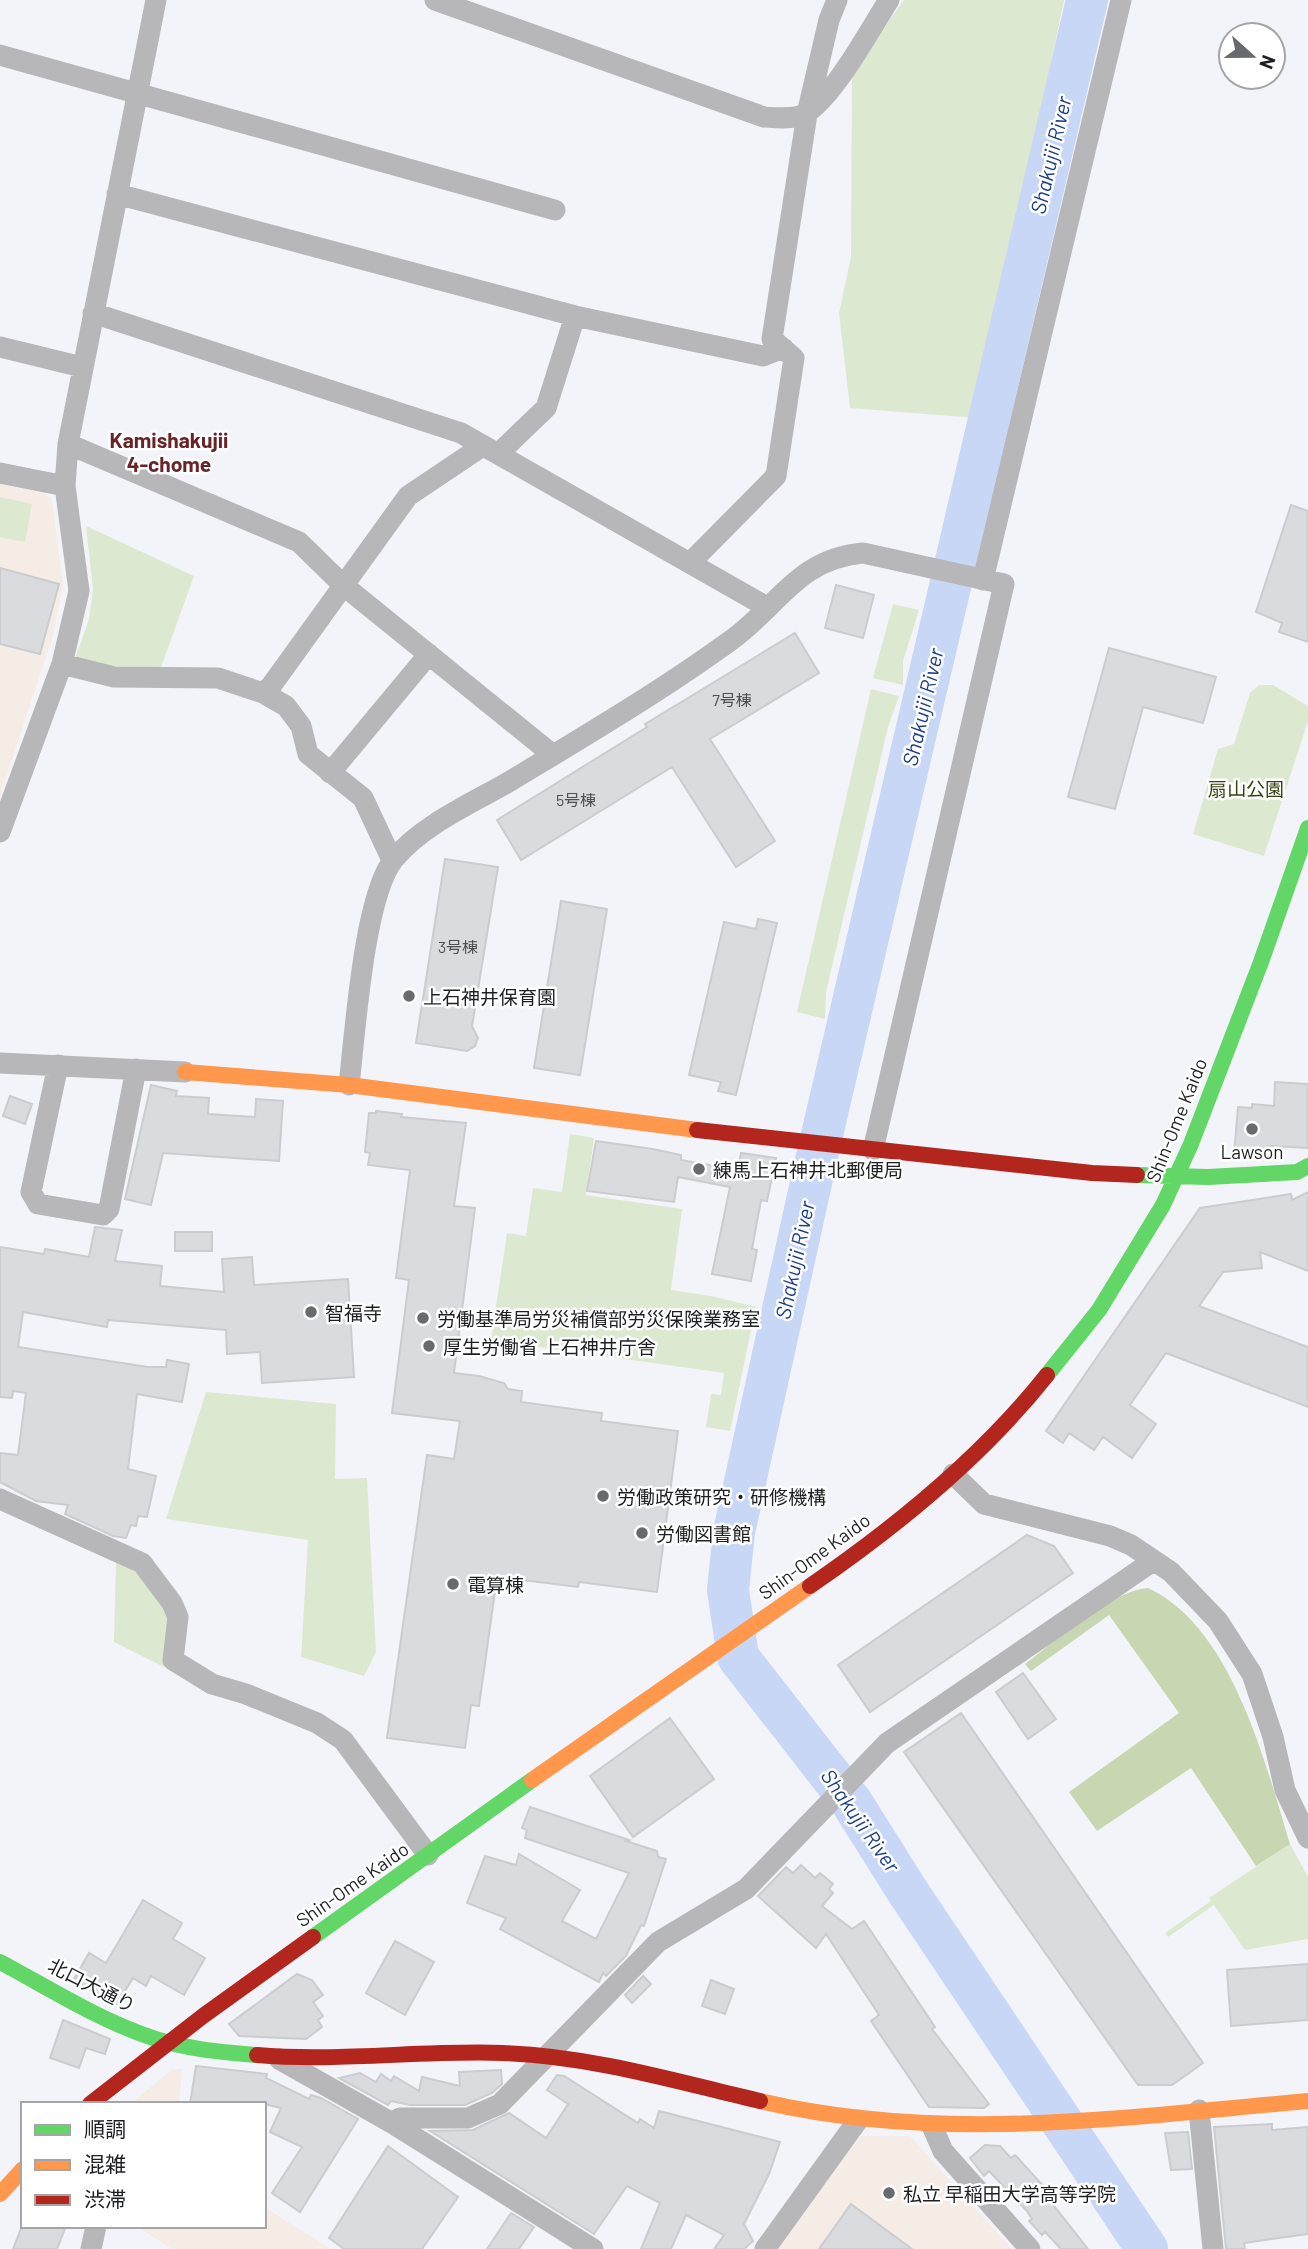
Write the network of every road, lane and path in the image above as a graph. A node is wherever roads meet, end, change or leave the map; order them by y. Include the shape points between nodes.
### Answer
1 (156, 0) edge
2 (435, 0) edge
3 (837, 0) edge
4 (889, 0) edge
5 (1121, 0) edge
6 (0, 55) edge
7 (139, 94) junction
8 (807, 114) junction
9 (117, 194) junction
10 (555, 210) dead end
11 (93, 313) junction
12 (575, 316) junction
13 (0, 347) edge
14 (783, 348) junction
15 (82, 367) junction
16 (68, 444) junction
17 (490, 451) junction
18 (0, 473) edge
19 (65, 486) junction
20 (690, 563) junction
21 (978, 579) junction
22 (343, 585) junction
23 (767, 607) junction
24 (429, 654) junction
25 (62, 664) junction
26 (263, 693) junction
27 (554, 755) junction
28 (330, 773) junction
29 (1308, 828) edge
30 (0, 832) edge
31 (392, 860) junction
32 (0, 1063) edge
33 (58, 1065) junction
34 (136, 1069) junction
35 (185, 1072) joint
36 (349, 1085) junction
37 (873, 1150) junction
38 (1308, 1166) edge
39 (1178, 1177) junction
40 (953, 1474) junction
41 (0, 1499) edge
42 (1153, 1561) junction
43 (1308, 1838) edge
44 (428, 1855) junction
45 (0, 1962) edge
46 (166, 2042) junction
47 (550, 2056) junction
48 (279, 2059) junction
49 (111, 2095) edge
50 (1308, 2101) edge
51 (95, 2102) edge
52 (1199, 2110) junction
53 (858, 2120) junction
54 (392, 2123) junction
55 (932, 2126) junction
56 (21, 2171) edge
57 (0, 2194) edge
58 (96, 2228) edge
59 (91, 2249) edge
60 (593, 2249) edge
61 (765, 2249) edge
62 (1030, 2249) edge
63 (1213, 2249) edge

1 - 7 street
2 - 8 street via 764,117
3 - 8 street
4 - 8 street
5 - 21 street
6 - 7 street
7 - 9 street
7 - 10 street
8 - 14 street via 772,339
9 - 11 street
9 - 12 street
11 - 15 street
11 - 17 street via 461,433
12 - 14 street via 763,356
12 - 17 street via 546,408
13 - 15 street
14 - 20 street via 794,358 776,476
15 - 16 street
16 - 19 street
16 - 22 street via 299,542
17 - 20 street
17 - 22 street via 408,496
18 - 19 street
19 - 25 street via 79,591
20 - 23 street
21 - 23 street via 863,553 840,555 800,575
21 - 37 street via 1004,584
22 - 24 street
22 - 26 street
23 - 27 street via 732,639
24 - 27 street
24 - 28 street
25 - 26 street via 114,677 218,678
25 - 30 street
26 - 28 street via 286,706 300,726 308,754
27 - 31 street via 417,837
28 - 31 street via 363,798
29 - 39 street, Shin-Ome Kaido
31 - 36 street via 374,898
32 - 33 street
33 - 34 street
33 - 34 street via 31,1192 38,1204 103,1215 109,1209
34 - 35 street
35 - 36 street
36 - 37 street
37 - 39 street via 1092,1173
38 - 39 street via 1297,1172
39 - 40 street, Shin-Ome Kaido via 1099,1310 1042,1382
40 - 42 street via 984,1504 1110,1536
40 - 44 street, Shin-Ome Kaido via 822,1578
41 - 44 street via 142,1563 173,1603 178,1617 173,1660 212,1684 317,1723 342,1740
42 - 43 street via 1171,1572 1218,1620 1252,1674 1285,1790
42 - 47 street via 887,1743 746,1889 658,1942
44 - 46 street, Shin-Ome Kaido
45 - 46 street, 北口大通り via 135,2031
46 - 48 street, 北口大通り
46 - 49 street, Shin-Ome Kaido
47 - 48 street, 北口大通り
47 - 53 street, 北口大通り
47 - 54 street via 500,2104 468,2118 400,2118
48 - 54 street
49 - 51 street, Shin-Ome Kaido
50 - 52 street, 北口大通り
52 - 55 street, 北口大通り via 1039,2125
52 - 63 street
53 - 55 street, 北口大通り
53 - 61 street
54 - 60 street
55 - 62 street via 943,2151
56 - 57 street
58 - 59 street

